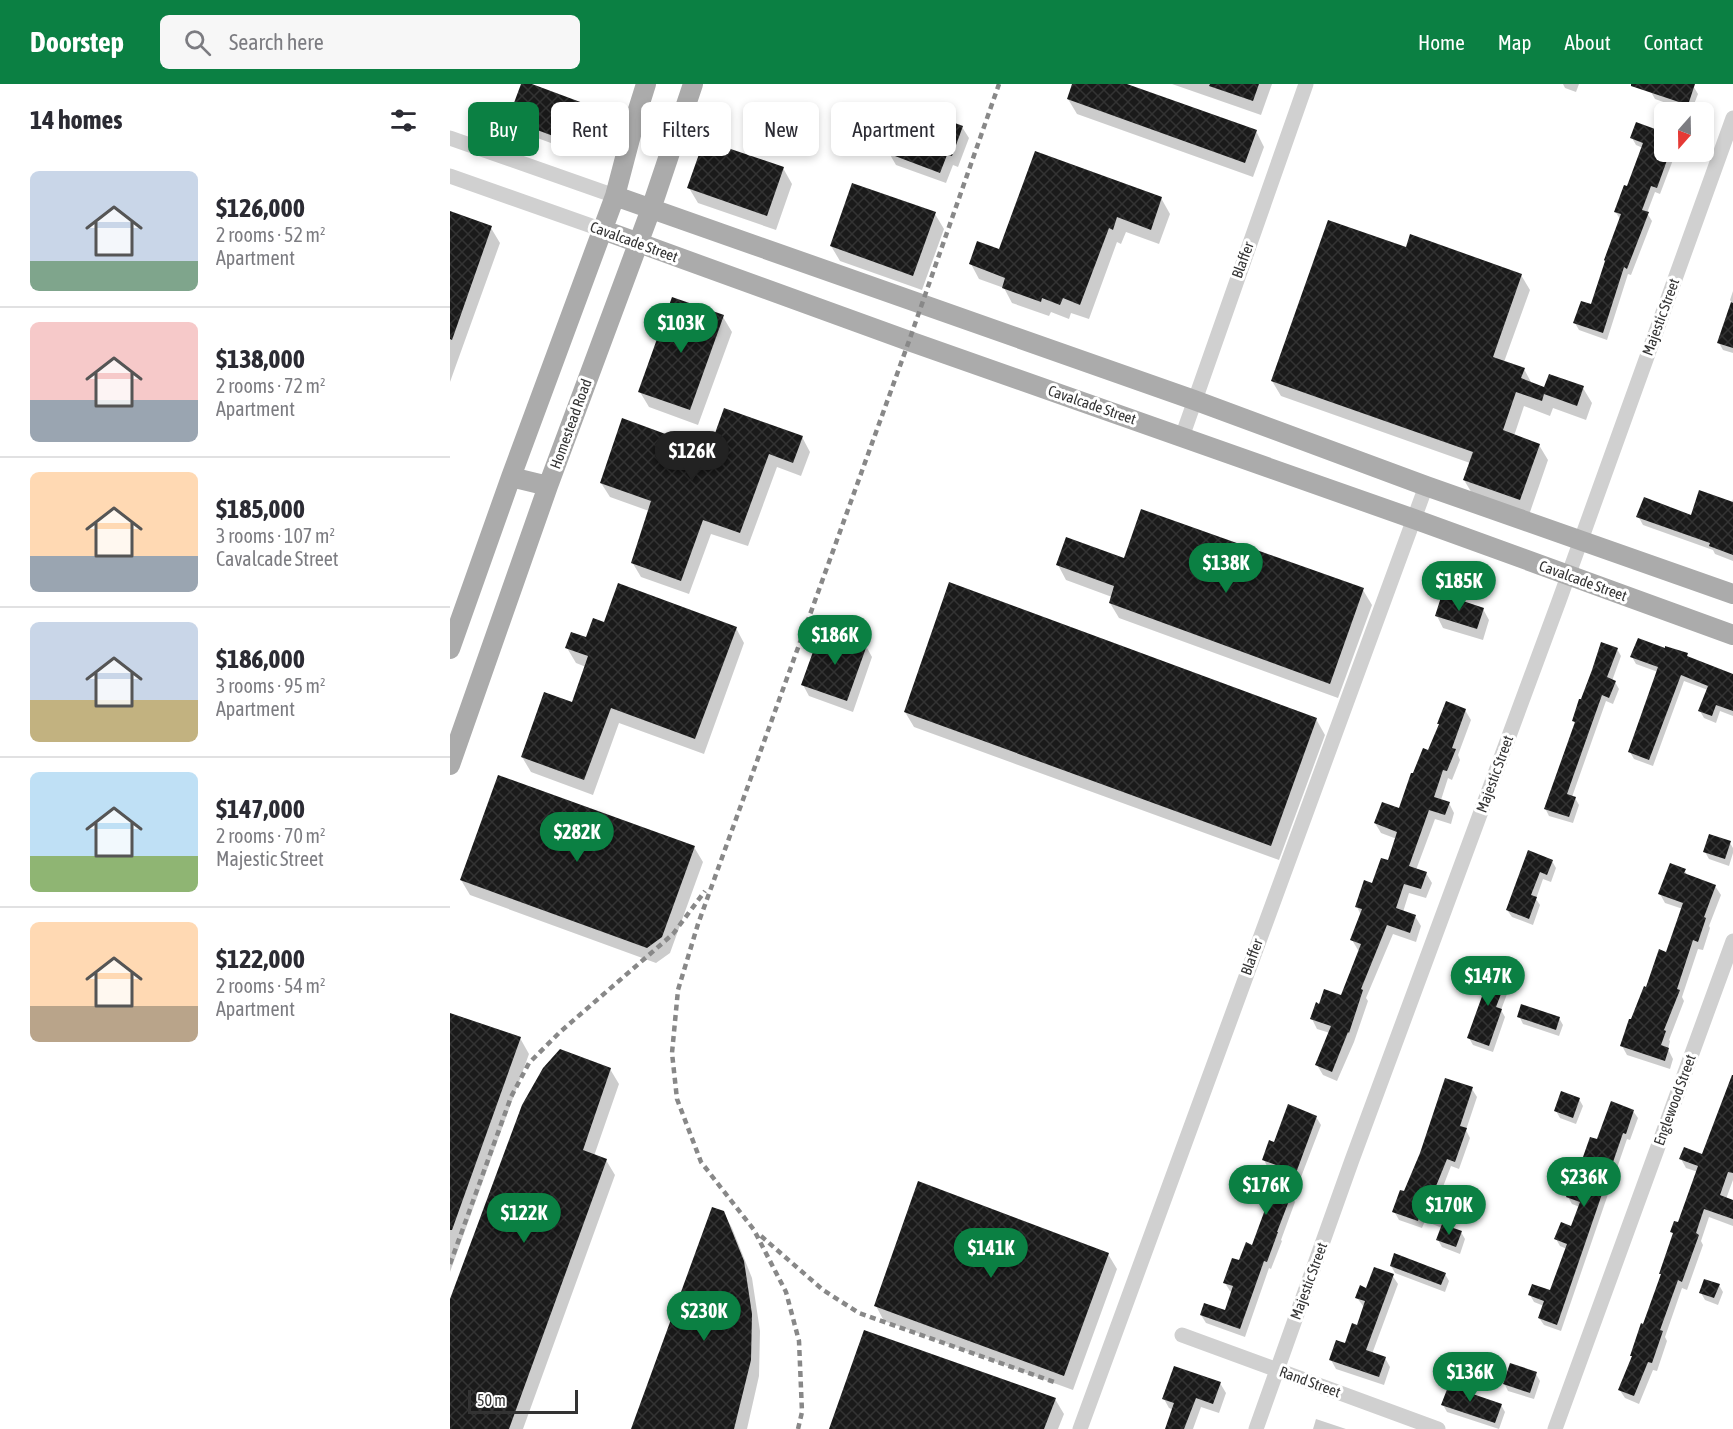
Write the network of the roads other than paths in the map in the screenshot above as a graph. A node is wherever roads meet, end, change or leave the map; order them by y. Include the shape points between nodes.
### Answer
1 (646, 84) edge
2 (693, 84) edge
3 (1306, 84) edge
4 (1733, 118) edge
5 (450, 138) edge
6 (450, 176) edge
7 (615, 196) junction
8 (651, 210) junction
9 (603, 230) junction
10 (638, 243) junction
11 (1194, 400) junction
12 (1182, 437) junction
13 (511, 477) junction
14 (548, 486) junction
15 (1426, 486) junction
16 (1414, 519) junction
17 (1581, 540) junction
18 (1568, 575) junction
19 (1733, 594) edge
20 (1733, 635) edge
21 (450, 649) edge
22 (455, 737) edge
23 (450, 765) edge
24 (1733, 941) edge
25 (1182, 1335) dead end
26 (1277, 1370) junction
27 (1080, 1429) edge
28 (1256, 1429) edge
29 (1438, 1429) edge
30 (1555, 1429) edge

1 - 7 main road
2 - 8 main road, Homestead Road
3 - 11 street, Blaffer
4 - 17 street, Majestic Street
5 - 7 street
6 - 9 street, Cavalcade Street
7 - 8 main road
7 - 9 main road
8 - 10 main road, Homestead Road
8 - 11 main road
9 - 10 main road, Cavalcade Street
9 - 13 main road
10 - 12 main road, Cavalcade Street
10 - 14 main road, Homestead Road
11 - 12 street, Blaffer
11 - 15 main road
12 - 16 main road, Cavalcade Street
13 - 14 main road
13 - 21 main road
14 - 22 main road, Homestead Road
15 - 16 street, Blaffer
15 - 17 main road
16 - 18 main road, Cavalcade Street
16 - 27 street, Blaffer
17 - 18 street, Majestic Street
17 - 19 main road
18 - 20 main road, Cavalcade Street
18 - 26 street, Majestic Street
22 - 23 main road, Homestead Road
24 - 30 street, Englewood Street
25 - 26 street, Rand Street
26 - 28 street, Majestic Street
26 - 29 street, Rand Street

